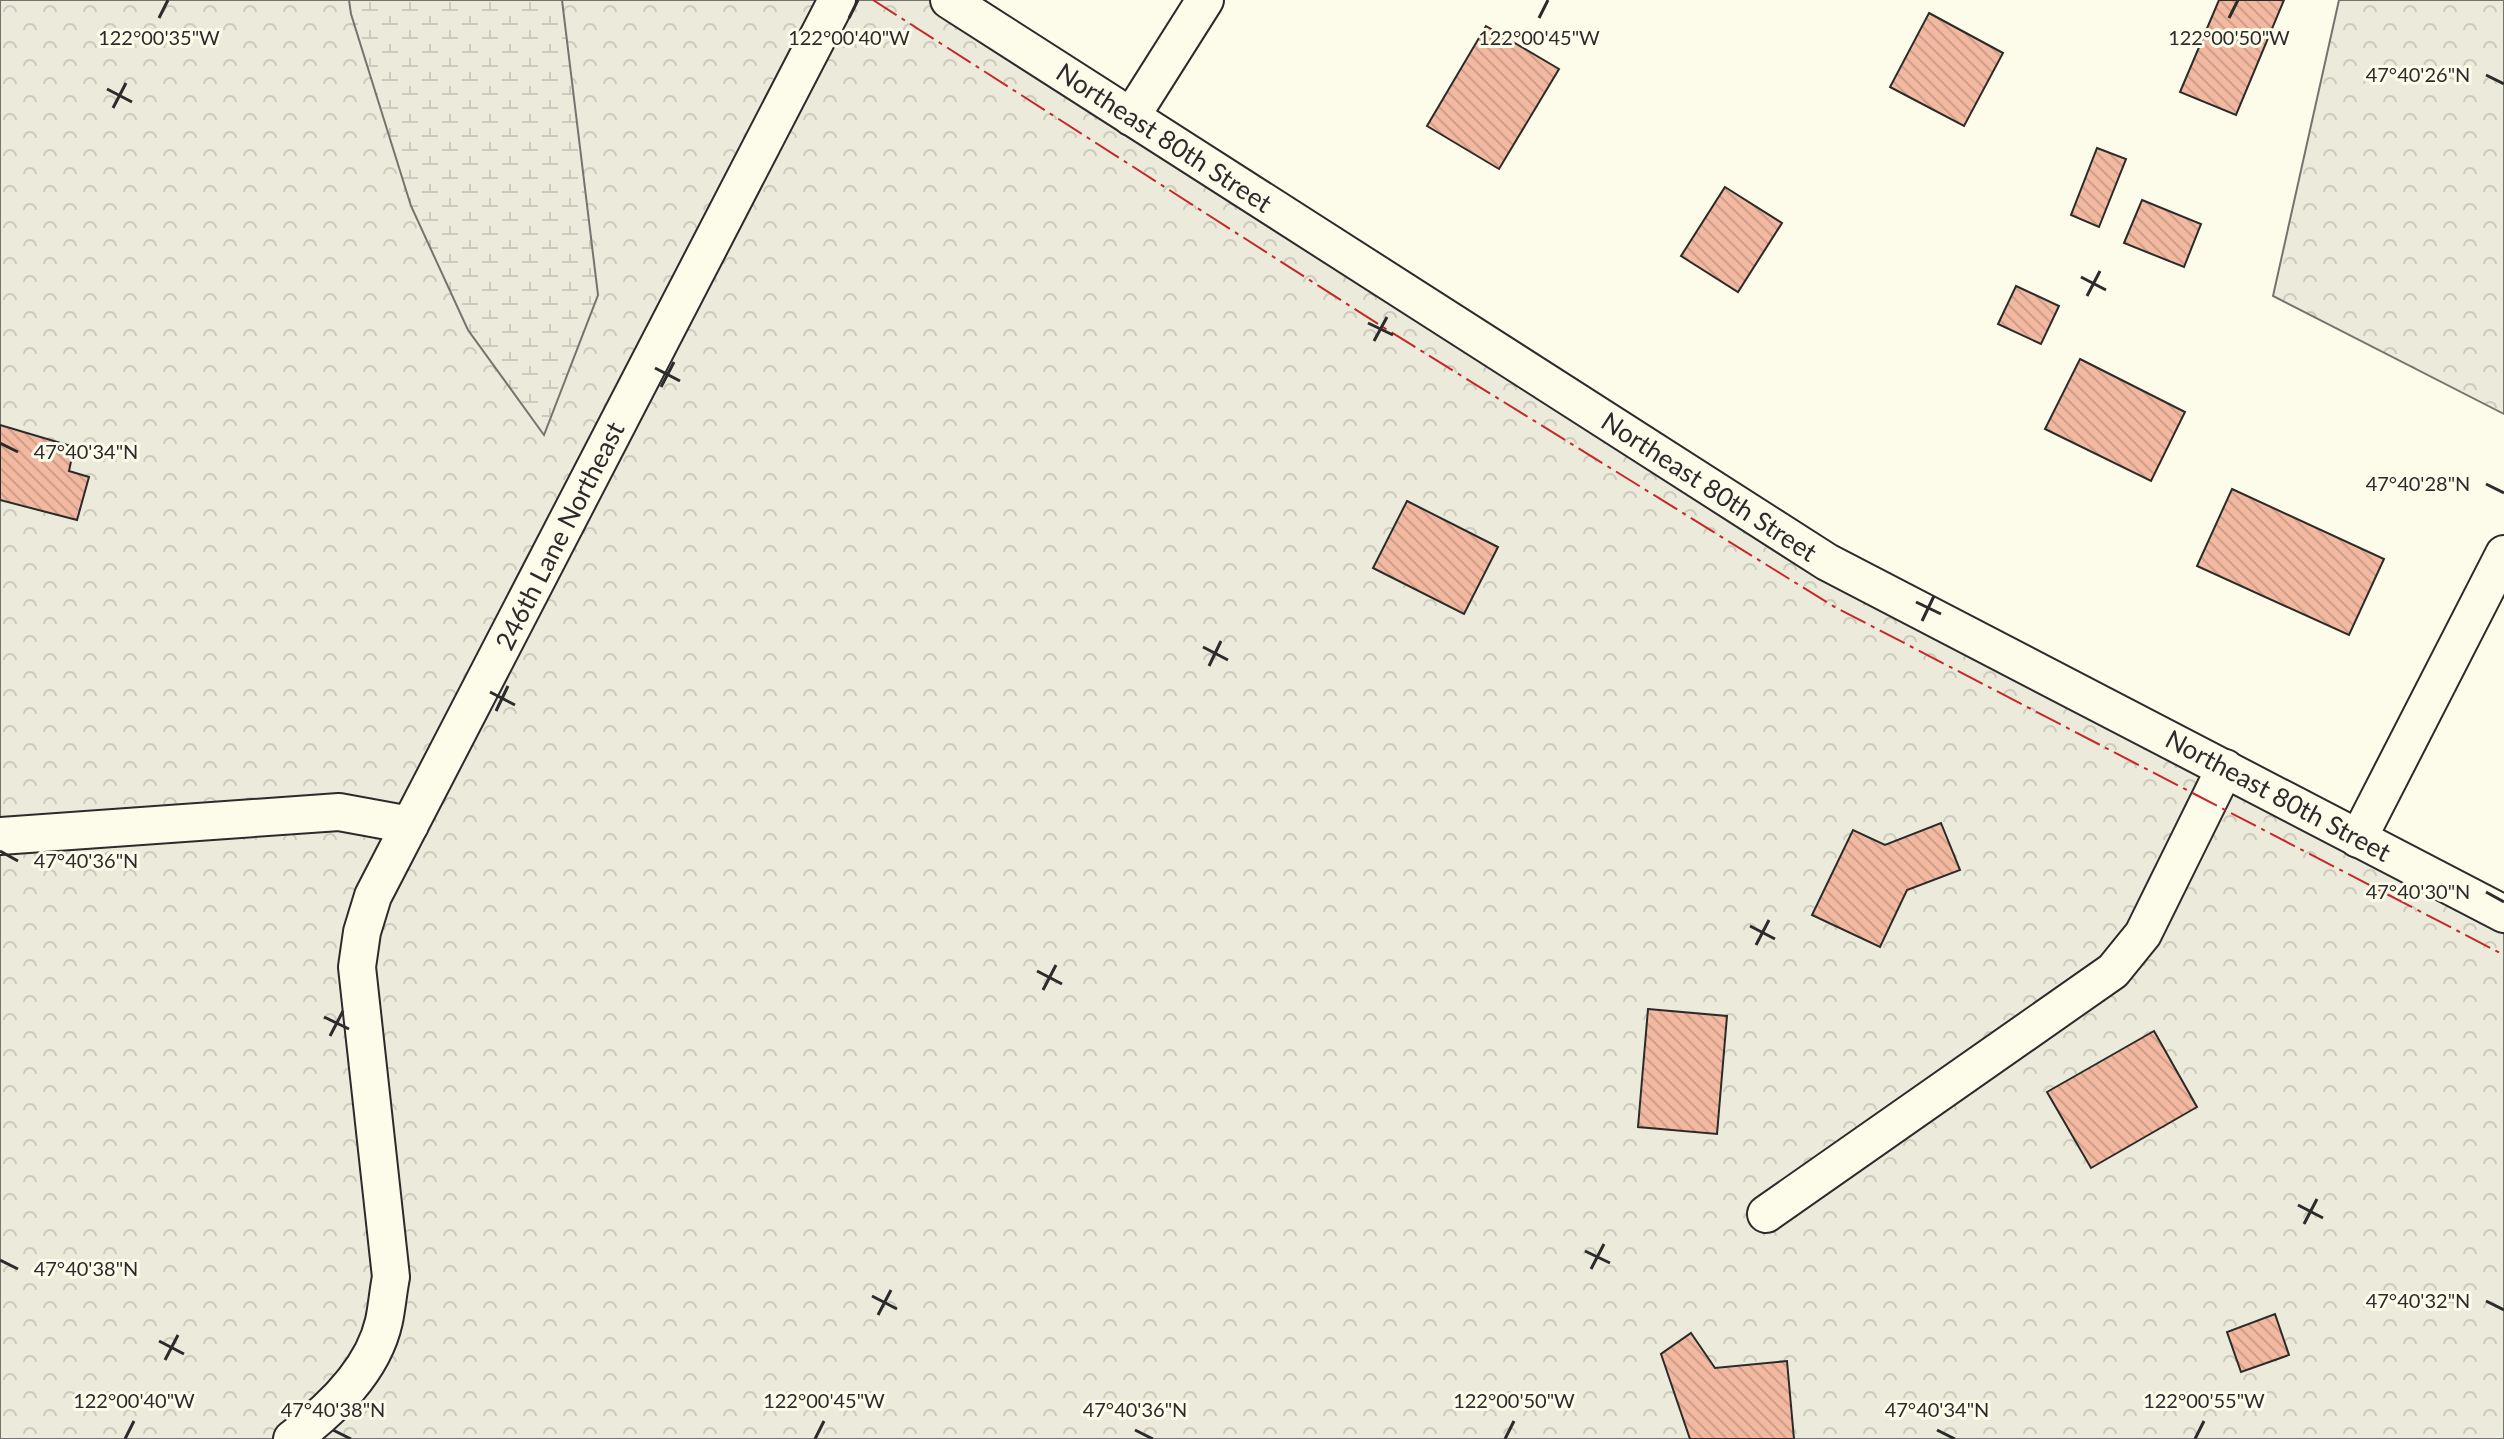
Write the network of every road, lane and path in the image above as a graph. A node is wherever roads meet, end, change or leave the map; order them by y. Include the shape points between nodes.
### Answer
1 (837, 0) edge
2 (949, 0) edge
3 (1205, 0) edge
4 (1131, 117) junction
5 (2504, 554) edge
6 (2225, 768) junction
7 (410, 825) junction
8 (0, 836) edge
9 (2358, 839) junction
10 (2504, 914) edge
11 (1766, 1214) dead end
12 (292, 1439) edge

1 - 7 street, 246th Lane Northeast
2 - 4 street, Northeast 80th Street
3 - 4 street
4 - 6 street, Northeast 80th Street via 1827,562
5 - 9 street
6 - 9 street, Northeast 80th Street
6 - 11 street via 2143,934 2113,971
7 - 8 street via 339,812
7 - 12 street, 246th Lane Northeast via 373,896 357,967 391,1277 383,1324 363,1371
9 - 10 street, Northeast 80th Street

